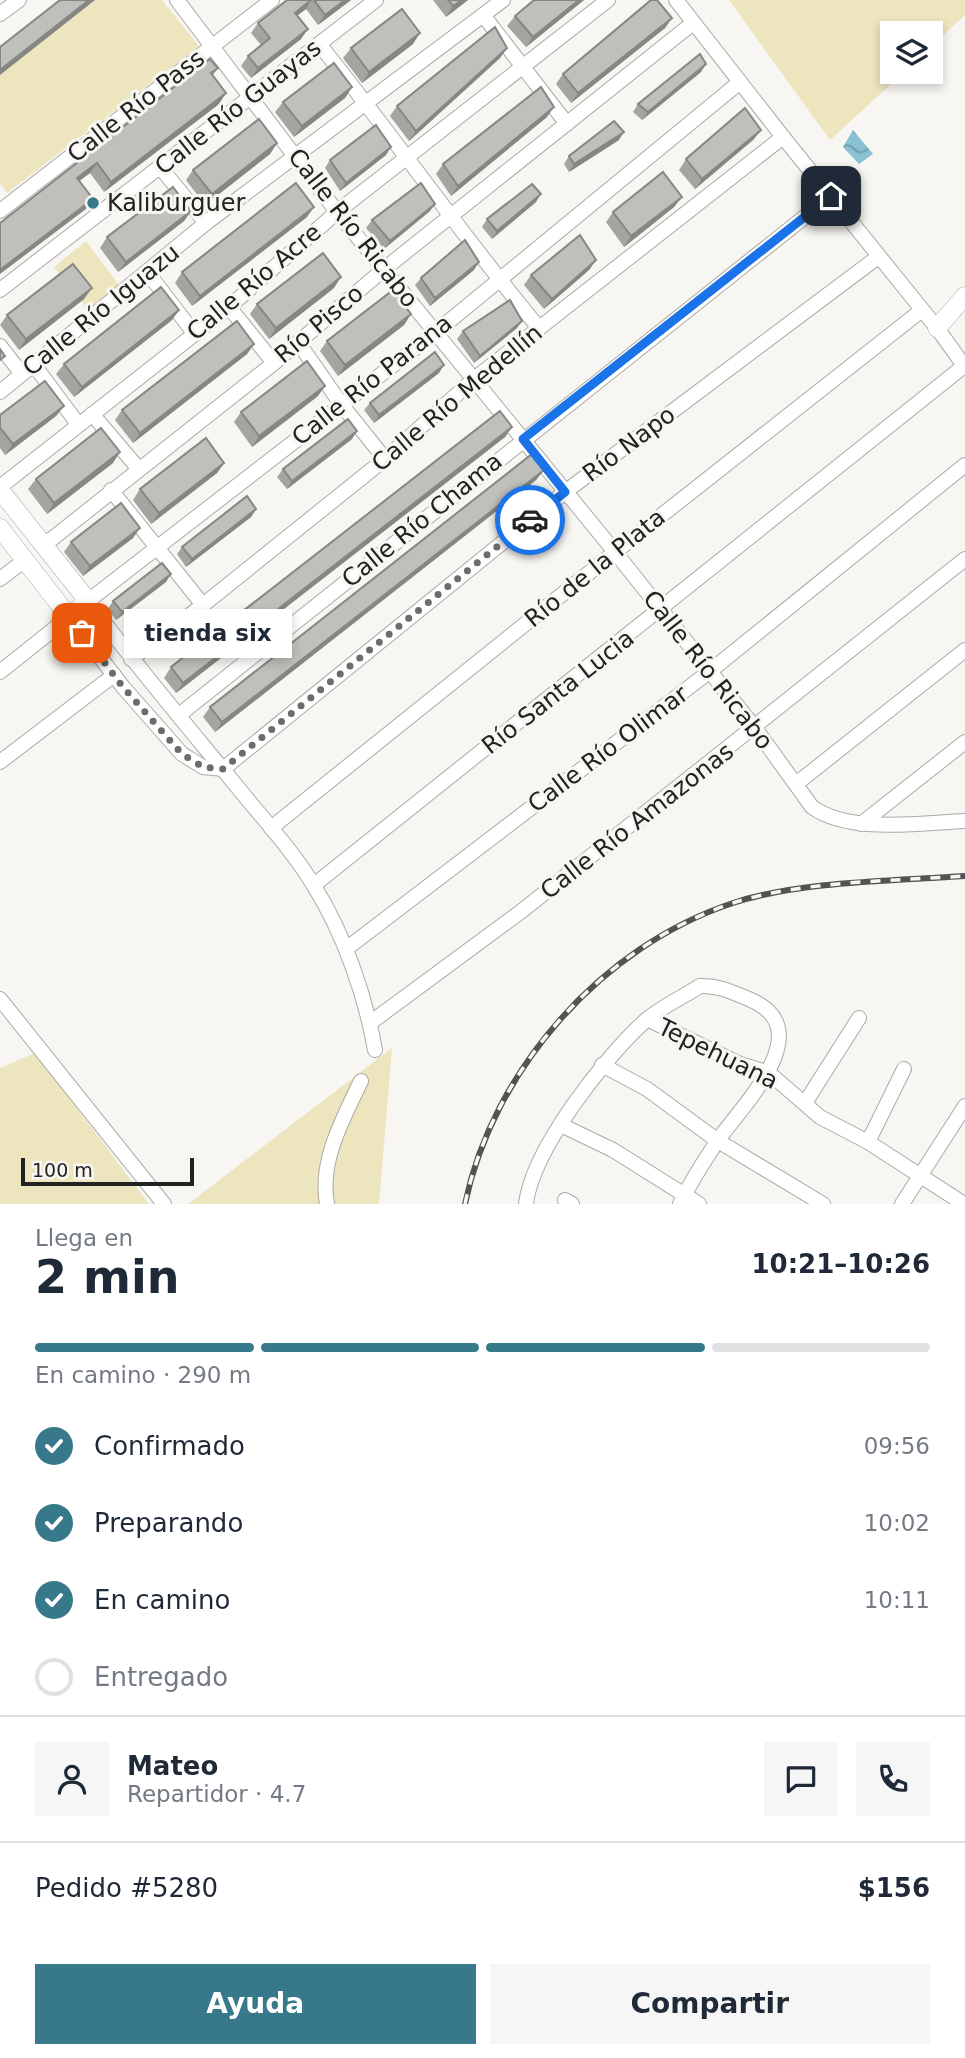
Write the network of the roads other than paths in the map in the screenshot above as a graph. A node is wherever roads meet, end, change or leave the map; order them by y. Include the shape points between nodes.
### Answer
1 (19, 0) edge
2 (177, 0) edge
3 (272, 0) edge
4 (376, 0) edge
5 (503, 0) edge
6 (608, 0) edge
7 (677, 0) edge
8 (0, 14) edge
9 (483, 15) junction
10 (694, 23) junction
11 (319, 44) junction
12 (212, 47) junction
13 (524, 65) junction
14 (740, 82) junction
15 (250, 97) junction
16 (366, 102) junction
17 (566, 124) junction
18 (783, 137) junction
19 (295, 155) junction
20 (407, 158) junction
21 (160, 167) junction
22 (831, 196) junction
23 (0, 211) edge
24 (337, 212) junction
25 (450, 217) junction
26 (205, 223) junction
27 (878, 257) junction
28 (383, 270) junction
29 (148, 273) junction
30 (499, 280) junction
31 (0, 290) edge
32 (965, 296) edge
33 (229, 307) junction
34 (922, 310) junction
35 (539, 328) junction
36 (937, 328) junction
37 (436, 332) junction
38 (194, 333) junction
39 (298, 342) junction
40 (0, 346) edge
41 (274, 363) junction
42 (965, 367) edge
43 (28, 370) junction
44 (472, 380) junction
45 (0, 392) edge
46 (341, 404) junction
47 (92, 414) junction
48 (78, 424) junction
49 (523, 439) junction
50 (385, 459) junction
51 (965, 466) edge
52 (138, 468) junction
53 (0, 489) edge
54 (111, 490) junction
55 (565, 492) junction
56 (0, 528) edge
57 (43, 546) junction
58 (158, 549) junction
59 (615, 552) junction
60 (25, 559) junction
61 (965, 559) edge
62 (0, 579) edge
63 (88, 601) junction
64 (203, 605) junction
65 (661, 610) junction
66 (69, 617) junction
67 (965, 650) edge
68 (131, 659) junction
69 (0, 672) edge
70 (709, 672) junction
71 (114, 675) junction
72 (179, 715) junction
73 (755, 728) junction
74 (965, 741) edge
75 (0, 762) edge
76 (223, 769) junction
77 (796, 784) junction
78 (965, 821) edge
79 (861, 824) junction
80 (271, 828) junction
81 (314, 885) junction
82 (346, 949) junction
83 (0, 999) edge
84 (859, 1018) dead end
85 (647, 1019) junction
86 (370, 1023) junction
87 (375, 1050) dead end
88 (602, 1065) junction
89 (904, 1069) dead end
90 (769, 1073) junction
91 (361, 1082) dead end
92 (805, 1103) junction
93 (965, 1106) edge
94 (561, 1125) junction
95 (718, 1141) junction
96 (868, 1142) junction
97 (920, 1176) junction
98 (682, 1200) edge
99 (164, 1204) edge
100 (327, 1204) edge
101 (526, 1204) edge
102 (699, 1204) edge
103 (823, 1204) edge
104 (902, 1204) edge
105 (964, 1204) edge

1 - 8 street
2 - 12 street, Calle Río Ricabo
3 - 12 street, Calle Río Pass
4 - 11 street, Calle Río Guayas
5 - 9 street, Calle Río Iguazu
6 - 13 street, Calle Río Acre
7 - 10 street
9 - 13 street
9 - 16 street, Calle Río Iguazu
10 - 14 street
10 - 17 street, Río Pisco
11 - 15 street, Calle Río Guayas
11 - 16 street
12 - 15 street, Calle Río Ricabo
12 - 23 street, Calle Río Pass
13 - 17 street
13 - 20 street, Calle Río Acre
14 - 18 street
14 - 30 street, Calle Río Parana
15 - 19 street, Calle Río Ricabo
15 - 21 street, Calle Río Guayas
16 - 19 street, Calle Río Iguazu
16 - 20 street
17 - 25 street, Río Pisco
18 - 22 street
18 - 35 street, Calle Río Medellín
19 - 24 street, Calle Río Ricabo
19 - 26 street, Calle Río Iguazu
20 - 24 street, Calle Río Acre
20 - 25 street
21 - 26 street
21 - 31 street, Calle Río Guayas
22 - 27 street
22 - 49 street, Calle Río Chama
24 - 28 street, Calle Río Ricabo
24 - 33 street, Calle Río Acre
25 - 28 street, Río Pisco
25 - 30 street
26 - 29 street, Calle Río Iguazu
27 - 34 street
27 - 55 street, Río Napo
28 - 37 street, Calle Río Ricabo
28 - 39 street, Río Pisco
29 - 38 street
29 - 43 street, Calle Río Iguazu
30 - 35 street
30 - 37 street, Calle Río Parana
32 - 36 street
33 - 38 street, Calle Río Acre
33 - 41 street
34 - 36 street
34 - 59 street, Río de la Plata
35 - 44 street, Calle Río Medellín
36 - 42 street
37 - 44 street, Calle Río Ricabo
37 - 46 street, Calle Río Parana
38 - 47 street, Calle Río Acre
39 - 41 street, Río Pisco
39 - 46 street
40 - 43 street
41 - 52 street, Río Pisco
42 - 65 street, Río Santa Lucia
43 - 45 street, Calle Río Iguazu
43 - 48 street
44 - 49 street, Calle Río Ricabo
44 - 50 street, Calle Río Medellín
46 - 50 street
46 - 58 street, Calle Río Parana
47 - 48 street, Calle Río Acre
47 - 52 street
48 - 53 street, Calle Río Acre
49 - 55 street, Calle Río Ricabo
49 - 72 street, Calle Río Chama
50 - 64 street, Calle Río Medellín
51 - 70 street, Calle Río Olimar
52 - 54 street, Río Pisco
53 - 57 street
54 - 57 street, Río Pisco
54 - 58 street
55 - 59 street, Calle Río Ricabo
55 - 76 street, Río Napo
56 - 60 street
57 - 63 street
58 - 63 street, Calle Río Parana
58 - 64 street
59 - 65 street, Calle Río Ricabo
59 - 80 street, Río de la Plata
60 - 62 street
60 - 66 street
61 - 73 street, Calle Río Amazonas
63 - 66 street, Calle Río Parana
63 - 68 street
64 - 68 street, Calle Río Medellín
65 - 70 street, Calle Río Ricabo
65 - 81 street, Río Santa Lucia
66 - 69 street, Calle Río Parana
66 - 71 street
67 - 77 street
68 - 72 street
70 - 73 street, Calle Río Ricabo
70 - 82 street, Calle Río Olimar
71 - 75 street
71 - 76 street via 182,754 203,767
72 - 76 street
73 - 77 street, Calle Río Ricabo
73 - 86 street, Calle Río Amazonas
74 - 79 street
76 - 80 street
77 - 79 street, Calle Río Ricabo via 820,813
78 - 79 street
80 - 81 street
81 - 82 street
82 - 86 street
83 - 99 street
84 - 92 street
85 - 88 street
85 - 90 street, Tepehuana via 740,1064
85 - 90 street via 700,986 710,985 763,1005 776,1020 778,1043
86 - 87 street
88 - 94 street
88 - 95 street via 647,1089
89 - 96 street
90 - 92 street, Tepehuana
90 - 95 street
91 - 100 street via 336,1134 324,1185
92 - 96 street, Tepehuana via 833,1126
93 - 97 street
94 - 98 street via 613,1150
94 - 101 street via 533,1177
95 - 98 street
95 - 103 street
96 - 97 street, Tepehuana
97 - 104 street
97 - 105 street, Tepehuana
98 - 102 street

